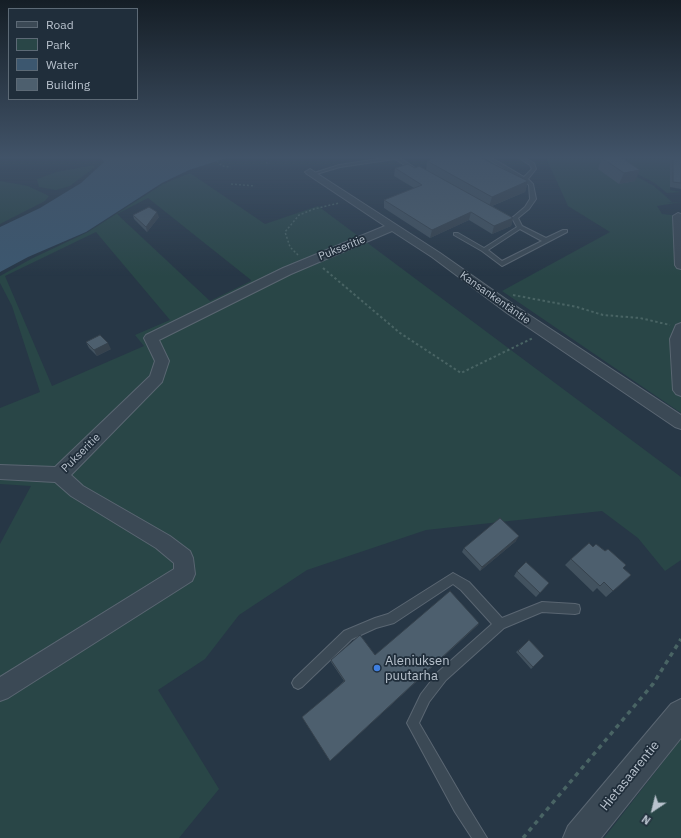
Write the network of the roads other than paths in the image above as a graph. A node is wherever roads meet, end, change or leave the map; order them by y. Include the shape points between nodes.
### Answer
1 (347, 197) edge
2 (533, 197) edge
3 (508, 216) edge
4 (678, 216) dead end
5 (515, 218) junction
6 (393, 227) junction
7 (520, 227) junction
8 (565, 231) dead end
9 (456, 234) dead end
10 (547, 241) junction
11 (484, 250) junction
12 (681, 265) edge
13 (678, 327) edge
14 (681, 390) edge
15 (679, 418) edge
16 (0, 472) edge
17 (59, 475) junction
18 (574, 609) dead end
19 (500, 624) junction
20 (298, 683) dead end
21 (0, 690) edge
22 (681, 714) edge
23 (480, 838) edge
24 (580, 838) edge

1 - 6 street, Kansankentäntie
2 - 5 lane via 527,208
3 - 5 lane
4 - 12 street
5 - 7 lane
6 - 15 street, Kansankentäntie via 545,332
6 - 17 street, Pukseritie via 297,267 151,338 162,361 157,378
7 - 10 lane
7 - 11 lane
8 - 10 lane
9 - 11 lane
10 - 11 lane via 502,264
13 - 14 street
16 - 17 street
17 - 21 street, Pukseritie via 77,492 163,542 183,558 185,574
18 - 19 lane via 542,607
19 - 20 lane via 465,586 453,578 390,619 348,635
19 - 23 lane via 442,676 425,698 413,723
22 - 24 street, Hietasaarentie

